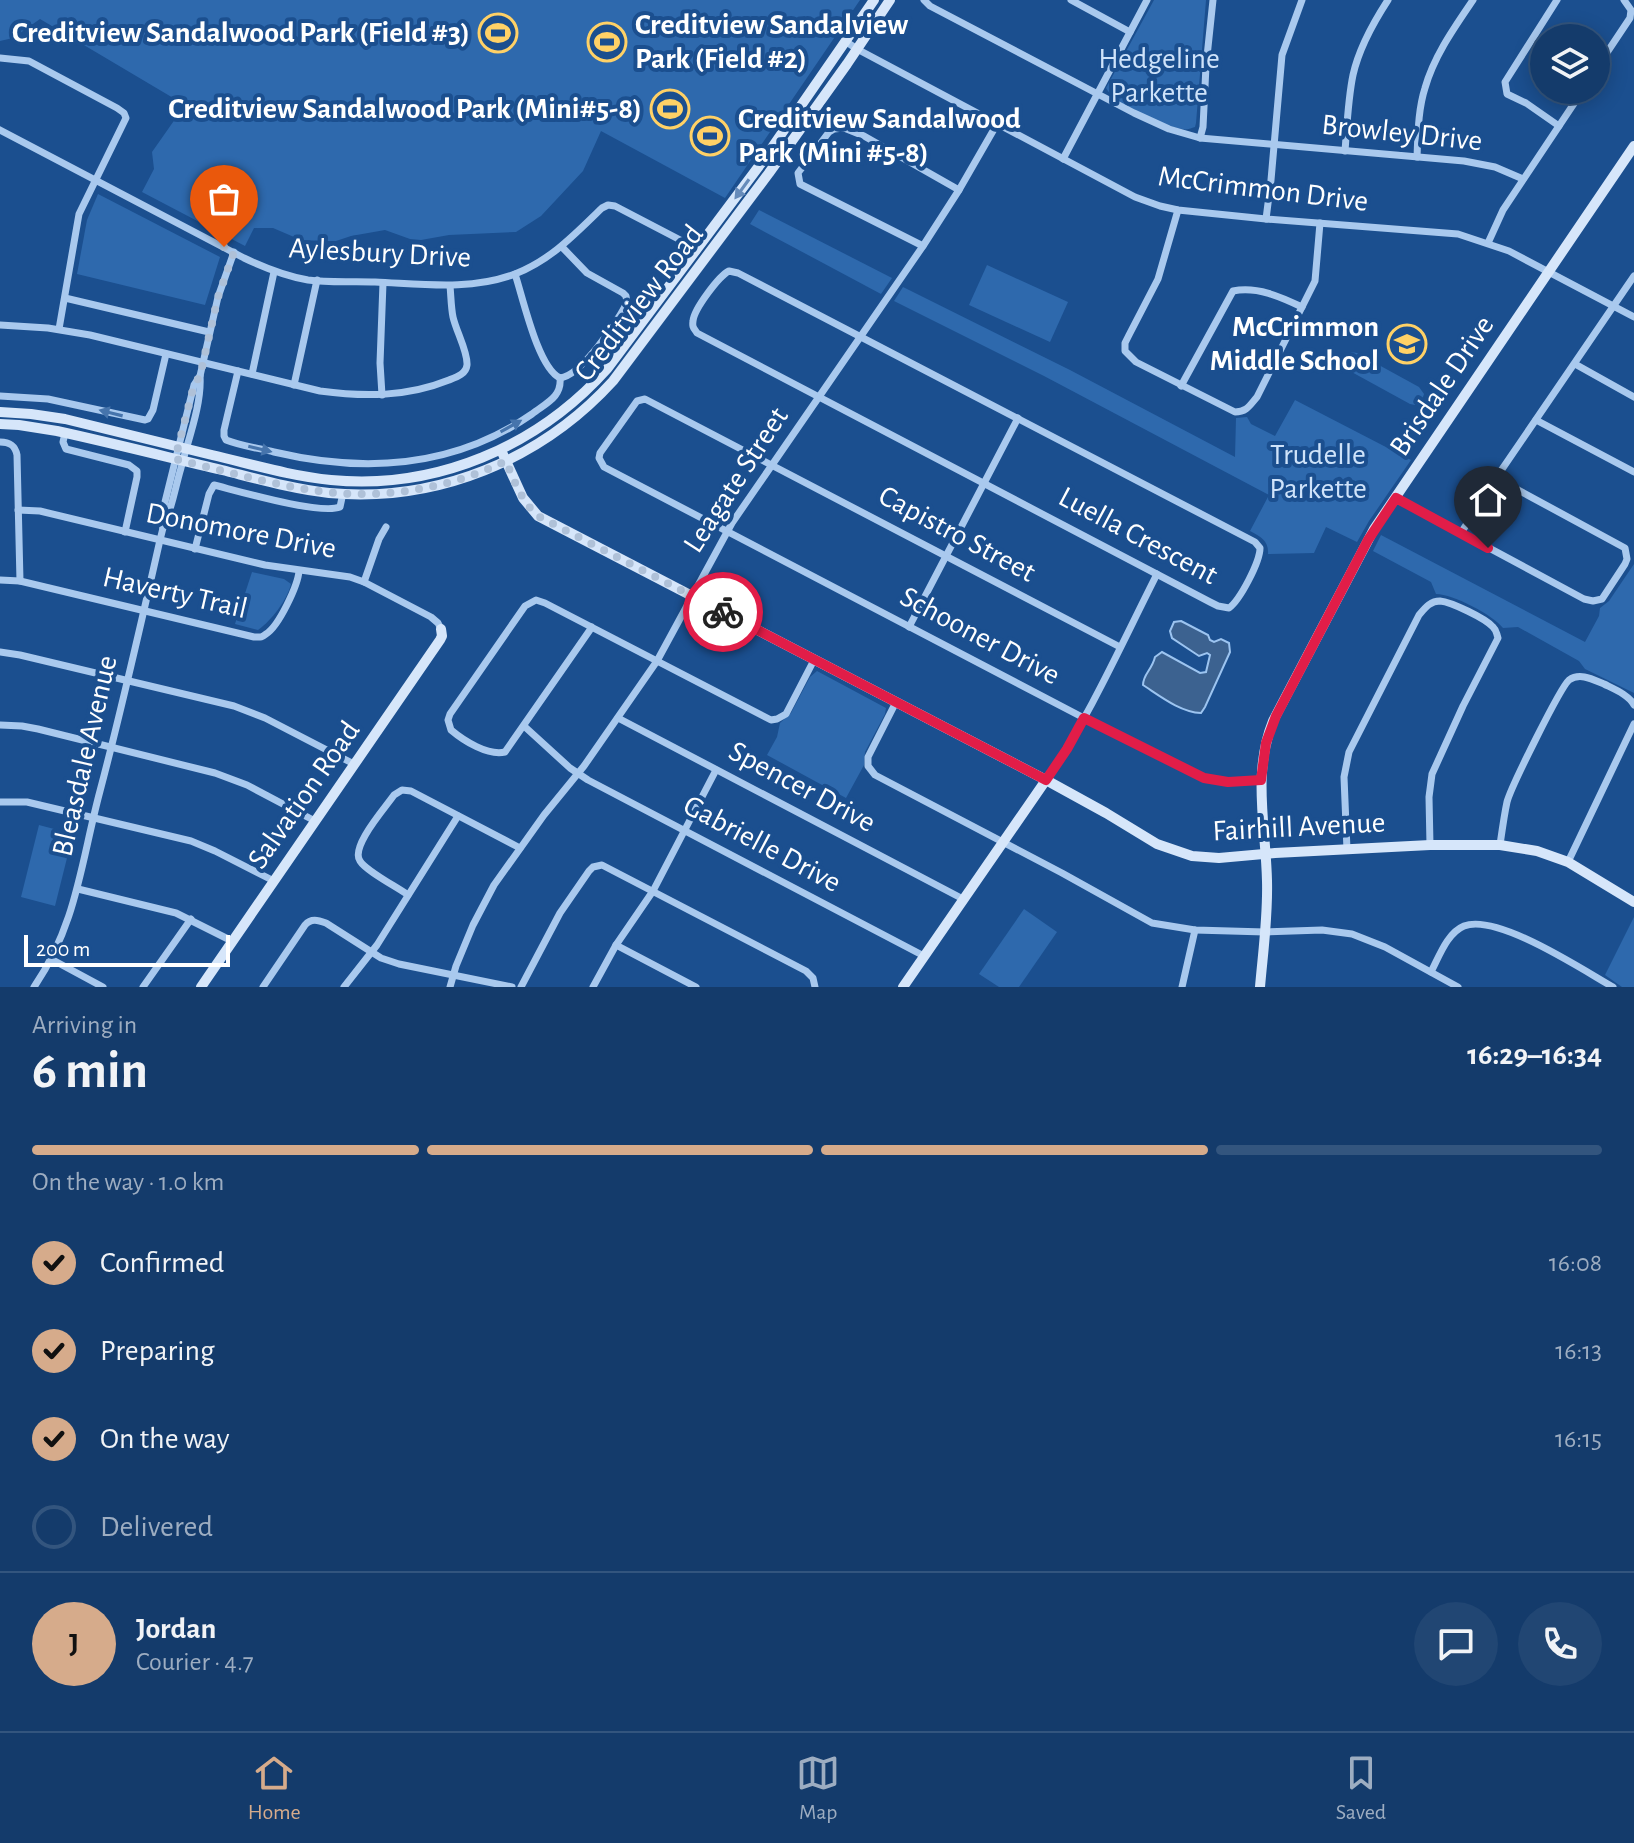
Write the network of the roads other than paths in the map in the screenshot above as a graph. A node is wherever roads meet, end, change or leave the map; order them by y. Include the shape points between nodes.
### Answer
1 (874, 0) edge
2 (890, 0) edge
3 (924, 0) edge
4 (1071, 0) edge
5 (1147, 0) edge
6 (1213, 0) edge
7 (1302, 0) edge
8 (1388, 0) edge
9 (1473, 0) edge
10 (1557, 0) edge
11 (1624, 0) edge
12 (1130, 32) junction
13 (845, 41) junction
14 (1610, 48) edge
15 (857, 49) junction
16 (0, 58) edge
17 (1098, 93) junction
18 (1574, 104) edge
19 (997, 124) junction
20 (1559, 126) junction
21 (0, 130) edge
22 (1200, 138) junction
23 (1274, 145) junction
24 (1634, 146) edge
25 (1345, 151) junction
26 (1417, 157) junction
27 (1063, 159) junction
28 (1523, 179) junction
29 (96, 180) junction
30 (959, 190) junction
31 (1178, 210) junction
32 (1266, 219) junction
33 (1320, 223) junction
34 (1488, 243) junction
35 (923, 246) junction
36 (562, 247) junction
37 (696, 251) junction
38 (234, 252) junction
39 (706, 258) junction
40 (274, 272) junction
41 (1548, 272) junction
42 (515, 274) junction
43 (1634, 276) edge
44 (317, 280) junction
45 (383, 283) junction
46 (450, 286) junction
47 (65, 298) junction
48 (1302, 307) junction
49 (1614, 307) junction
50 (1634, 317) edge
51 (0, 325) edge
52 (59, 329) junction
53 (209, 332) junction
54 (861, 337) junction
55 (166, 354) junction
56 (202, 363) junction
57 (1575, 364) junction
58 (238, 371) junction
59 (252, 374) junction
60 (560, 378) junction
61 (294, 385) junction
62 (1181, 386) junction
63 (382, 395) junction
64 (0, 396) edge
65 (818, 397) junction
66 (1634, 397) edge
67 (0, 412) edge
68 (1018, 418) junction
69 (1536, 420) junction
70 (0, 424) edge
71 (65, 433) junction
72 (0, 442) edge
73 (133, 448) junction
74 (182, 448) junction
75 (501, 450) junction
76 (179, 460) junction
77 (506, 461) junction
78 (129, 465) junction
79 (772, 465) junction
80 (218, 469) junction
81 (1634, 472) edge
82 (1496, 478) junction
83 (984, 483) junction
84 (214, 485) junction
85 (343, 493) junction
86 (1396, 498) junction
87 (18, 510) junction
88 (386, 527) dead end
89 (727, 531) junction
90 (125, 532) junction
91 (1461, 533) junction
92 (160, 540) junction
93 (195, 549) junction
94 (946, 556) junction
95 (299, 571) junction
96 (1157, 574) junction
97 (0, 580) edge
98 (20, 581) junction
99 (364, 582) junction
100 (693, 596) junction
101 (144, 610) junction
102 (592, 627) junction
103 (909, 627) junction
104 (441, 629) joint
105 (1120, 647) junction
106 (0, 652) edge
107 (814, 660) junction
108 (657, 661) junction
109 (127, 681) junction
110 (896, 702) junction
111 (1634, 705) edge
112 (618, 718) junction
113 (1084, 718) junction
114 (1634, 724) edge
115 (0, 725) edge
116 (524, 726) junction
117 (112, 747) junction
118 (354, 764) junction
119 (716, 770) junction
120 (579, 774) junction
121 (1046, 780) junction
122 (1261, 780) junction
123 (0, 802) edge
124 (458, 816) junction
125 (93, 818) junction
126 (315, 821) junction
127 (685, 831) junction
128 (1002, 843) junction
129 (1430, 845) junction
130 (1500, 845) junction
131 (520, 848) junction
132 (1347, 850) junction
133 (1265, 853) junction
134 (1568, 862) junction
135 (274, 881) junction
136 (78, 889) junction
137 (653, 891) junction
138 (408, 895) junction
139 (963, 899) junction
140 (1634, 902) edge
141 (191, 919) junction
142 (1195, 930) junction
143 (1265, 932) junction
144 (232, 941) junction
145 (616, 945) junction
146 (371, 952) junction
147 (924, 956) junction
148 (51, 959) junction
149 (1431, 972) junction
150 (453, 975) junction
151 (34, 987) edge
152 (103, 987) edge
153 (143, 987) edge
154 (201, 987) edge
155 (263, 987) edge
156 (344, 987) edge
157 (450, 987) edge
158 (512, 987) edge
159 (521, 987) edge
160 (593, 987) edge
161 (696, 987) edge
162 (815, 987) edge
163 (903, 987) edge
164 (1182, 987) edge
165 (1260, 987) edge
166 (1458, 987) edge
167 (1613, 987) edge

1 - 13 street, Creditview Road
2 - 15 street, Creditview Road
3 - 17 street, Browley Drive
4 - 12 street
5 - 12 street
6 - 22 street
7 - 23 street via 1282,55
8 - 25 street via 1353,74
9 - 26 street via 1428,77
10 - 20 street via 1505,82 1507,94
11 - 14 street via 1630,18
12 - 17 street
13 - 15 street, McCrimmon Drive
13 -> 37 street, Creditview Road
15 - 19 street, McCrimmon Drive
15 - 39 street, Creditview Road
16 - 29 street via 29,61 124,113 126,121
17 - 22 street, Browley Drive via 1169,129
17 - 27 street
18 - 20 street
19 - 27 street, McCrimmon Drive
19 - 30 street, Leagate Street
20 - 28 street
21 - 29 street, Aylesbury Drive
22 - 23 street, Browley Drive
23 - 25 street, Browley Drive
23 - 32 street
24 - 41 street, Brisdale Drive
25 - 26 street, Browley Drive
26 - 28 street, Browley Drive via 1495,167
27 - 31 street, McCrimmon Drive via 1135,197
28 - 34 street
29 - 38 street, Aylesbury Drive
29 - 47 street via 79,214
30 - 35 street, Leagate Street
30 - 35 street via 844,128 829,132 798,173 800,184
31 - 32 street, McCrimmon Drive
31 - 62 street via 1158,279 1125,351
32 - 33 street, McCrimmon Drive
33 - 34 street, McCrimmon Drive via 1426,230
33 - 48 street via 1315,281
34 - 41 street, McCrimmon Drive
35 - 54 street, Leagate Street
36 - 37 street, Aylesbury Drive via 608,205
36 - 42 street, Aylesbury Drive
36 - 60 street via 587,273 623,293 627,303 586,360
37 - 39 street, Aylesbury Drive
37 - 75 street, Creditview Road via 589,388 555,418
38 - 40 street, Aylesbury Drive
38 - 53 street, Bleasdale Avenue
39 - 77 street, Creditview Road via 605,390 556,433
40 - 44 street, Aylesbury Drive
40 - 59 street
41 - 49 street, McCrimmon Drive
41 - 86 street, Brisdale Drive
42 - 46 street, Aylesbury Drive
42 - 60 street via 543,359
43 - 49 street
44 - 45 street, Aylesbury Drive
44 - 61 street
45 - 46 street, Aylesbury Drive
45 - 63 street
46 - 63 street via 466,371 433,386
47 - 52 street
47 - 53 street
48 - 62 street via 1273,294 1233,291
48 - 62 street via 1257,397 1244,411 1235,412
49 - 50 street, McCrimmon Drive
49 - 57 street
51 - 52 street
52 - 55 street
53 - 56 street, Bleasdale Avenue
54 - 65 street, Leagate Street
54 - 65 street, Luella Crescent via 738,273 720,277 692,317 697,333
54 - 68 street, Luella Crescent
55 - 56 street
55 -> 64 street via 153,410 145,420 48,399
56 - 58 street
56 - 74 street, Bleasdale Avenue
57 - 66 street
57 - 69 street
58 - 59 street
58 -> 60 street via 226,440 315,461 359,465 424,459 489,438 557,395
59 - 61 street
61 - 63 street
65 - 79 street, Leagate Street
65 - 83 street, Luella Crescent
67 - 74 street, Creditview Road via 65,419
68 - 83 street
68 - 96 street, Luella Crescent via 1260,548 1259,560 1229,608
69 - 81 street
69 - 82 street
70 - 71 street, Creditview Road
71 - 73 street, Creditview Road
71 - 78 street via 66,449
72 - 87 street via 16,449
73 - 76 street, Creditview Road
73 - 78 street
74 - 75 street, Creditview Road via 309,477 356,481 440,472
74 - 76 street, Bleasdale Avenue
75 - 77 street, Fairhill Avenue
76 - 80 street, Creditview Road
76 - 92 street, Bleasdale Avenue
77 - 85 street, Creditview Road via 420,489
77 - 100 street, Fairhill Avenue via 538,516
78 - 90 street via 137,477
79 - 89 street, Leagate Street
79 - 89 street, Capistro Street via 645,399 637,401 600,453 604,467
79 - 94 street, Capistro Street
80 - 84 street
80 - 85 street, Creditview Road
82 - 91 street
82 - 91 street via 1621,545 1627,553 1625,564 1602,599 1589,601
83 - 94 street
83 - 96 street, Luella Crescent
84 - 85 street via 332,509 340,507
84 - 93 street
86 - 91 street
86 - 122 street, Brisdale Drive via 1368,540 1276,716
87 - 90 street, Donomore Drive
87 - 98 street
88 - 99 street
89 - 100 street, Leagate Street
89 - 103 street, Schooner Drive
90 - 92 street, Donomore Drive
92 - 93 street, Donomore Drive
92 - 101 street, Bleasdale Avenue
93 - 95 street, Donomore Drive
94 - 103 street
94 - 105 street, Capistro Street
95 - 99 street, Donomore Drive
95 - 101 street, Haverty Trail via 296,588 262,637
96 - 105 street
97 - 98 street, Haverty Trail
98 - 101 street, Haverty Trail
99 - 104 street, Donomore Drive via 431,617
100 - 107 street, Fairhill Avenue
100 - 108 street, Leagate Street
101 - 109 street, Bleasdale Avenue
102 - 108 street
102 - 116 street
102 - 116 street via 542,601 529,603 448,720 455,734 497,754 507,750
103 - 113 street, Schooner Drive
104 - 118 street, Salvation Road via 440,640
105 - 113 street
106 - 109 street
107 - 108 street via 786,714 771,720
107 - 110 street, Fairhill Avenue
108 - 112 street, Leagate Street
109 - 117 street, Bleasdale Avenue
109 - 118 street via 234,706
110 - 121 street, Fairhill Avenue
110 - 128 street via 868,757 872,772
111 - 130 street via 1585,676 1568,680 1508,800
112 - 119 street, Spencer Drive
112 - 120 street, Leagate Street
113 - 121 street
113 - 122 street, Schooner Drive via 1204,778
114 - 134 street
115 - 117 street
116 - 120 street, Gabrielle Drive
117 - 125 street, Bleasdale Avenue
117 - 126 street via 230,778
118 - 126 street, Salvation Road
119 - 127 street
119 - 139 street, Spencer Drive
120 - 127 street, Gabrielle Drive
120 - 131 street, Leagate Street
121 - 128 street
121 - 133 street, Fairhill Avenue via 1157,844 1192,856
122 - 133 street, Brisdale Drive
123 - 125 street via 20,801
124 - 131 street
124 - 138 street
124 - 138 street via 411,791 399,791 359,845 363,865
125 - 135 street via 200,844
125 - 136 street, Bleasdale Avenue
126 - 135 street, Salvation Road
127 - 137 street
127 - 147 street, Gabrielle Drive
128 - 139 street
128 - 142 street via 1152,923
129 - 130 street, Fairhill Avenue
129 - 132 street, Fairhill Avenue
129 - 132 street via 1432,774 1498,638 1487,622 1439,601 1419,615 1349,752 1344,777
130 - 134 street, Fairhill Avenue
131 - 150 street, Leagate Street via 478,913
132 - 133 street, Fairhill Avenue
133 - 143 street, Brisdale Drive
134 - 140 street, Fairhill Avenue
135 - 144 street, Salvation Road
136 - 141 street
136 - 148 street, Bleasdale Avenue
137 - 145 street
137 - 159 street via 606,866 593,867 560,913
137 - 162 street via 806,971
138 - 146 street
139 - 147 street
141 - 144 street
141 - 153 street
142 - 143 street
142 - 164 street
143 - 149 street via 1352,934
143 - 165 street, Brisdale Drive
144 - 154 street, Salvation Road
145 - 160 street
145 - 161 street
146 - 150 street
146 - 155 street via 326,923 312,920
146 - 156 street
147 - 163 street
148 - 151 street, Bleasdale Avenue
148 - 152 street
149 - 166 street
149 - 167 street via 1451,936 1464,926 1478,925 1529,940
150 - 157 street, Leagate Street
150 - 158 street

